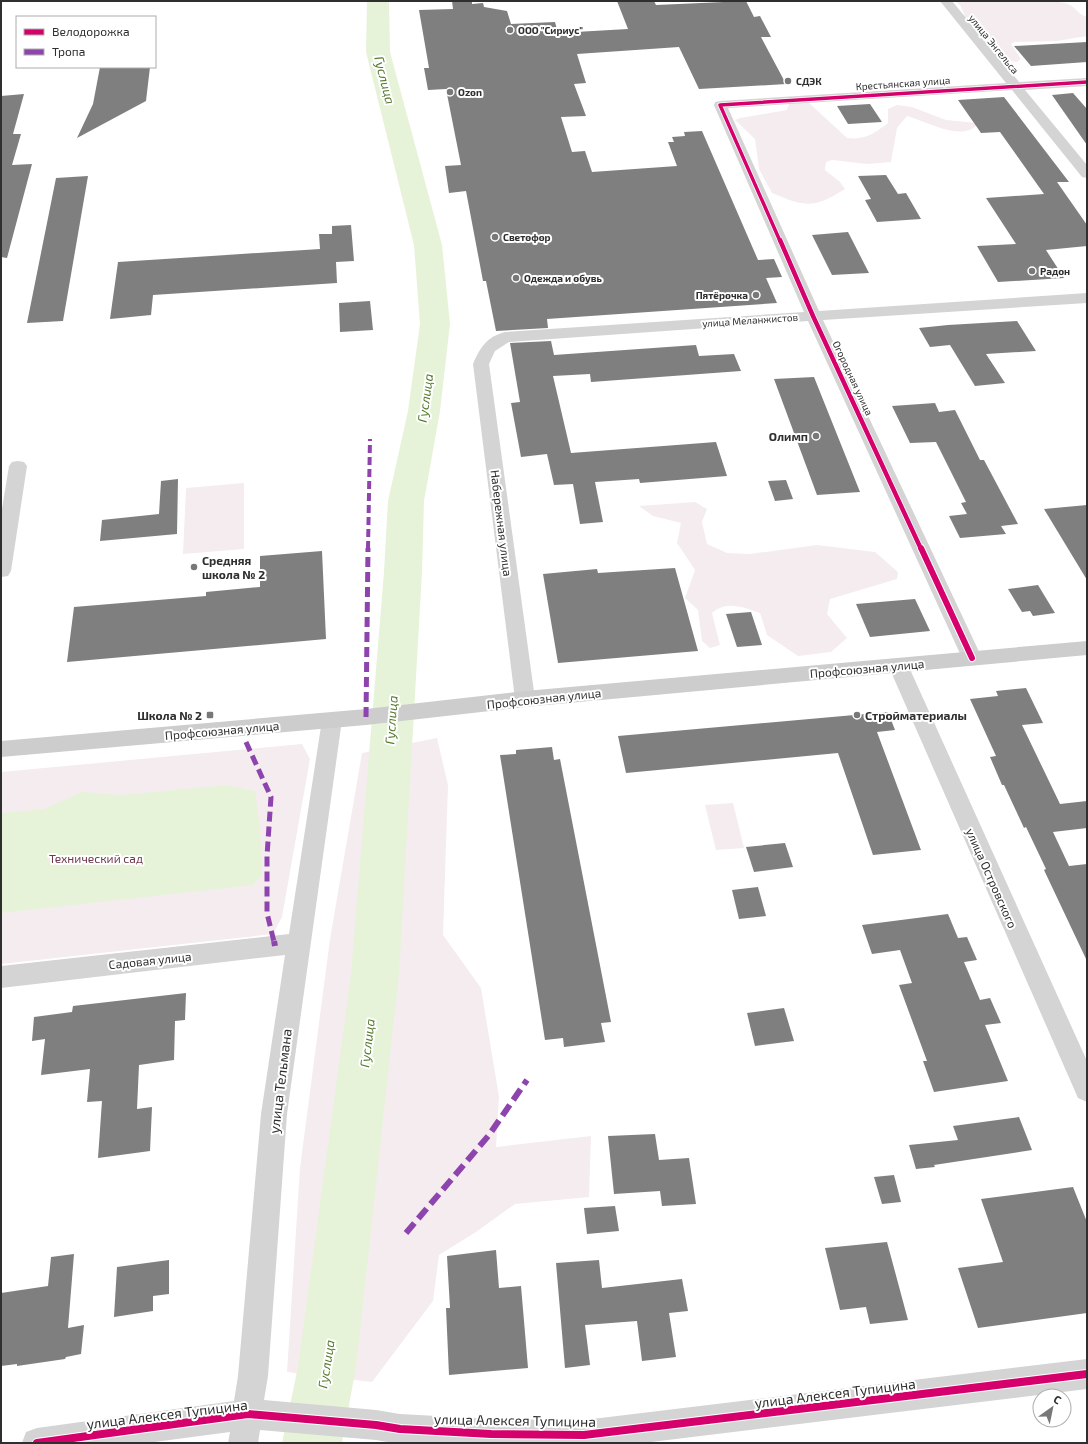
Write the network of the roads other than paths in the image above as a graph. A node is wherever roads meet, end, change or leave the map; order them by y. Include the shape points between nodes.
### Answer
1 (946, 1) edge
2 (1087, 82) edge
3 (1014, 85) junction
4 (720, 105) joint
5 (1087, 174) edge
6 (1087, 298) edge
7 (813, 316) junction
8 (488, 348) joint
9 (18, 466) dead end
10 (1, 571) edge
11 (1087, 648) edge
12 (972, 658) junction
13 (898, 665) junction
14 (525, 699) junction
15 (332, 720) junction
16 (1, 749) edge
17 (299, 943) junction
18 (1, 977) edge
19 (1087, 1090) edge
20 (1087, 1374) edge
21 (248, 1414) junction
22 (584, 1439) edge
23 (37, 1443) edge
24 (244, 1443) edge

1 - 3 street, улица Энгельса
2 - 3 street, Крестьянская улица
3 - 4 street, Крестьянская улица
3 - 5 street, улица Энгельса
4 - 7 street, Огородная улица
6 - 7 street, улица Меланжистов
7 - 8 street, улица Меланжистов via 506,337
7 - 12 street, Огородная улица
8 - 14 street, Набережная улица via 481,364
9 - 10 street
11 - 12 main road, Профсоюзная улица
12 - 13 main road, Профсоюзная улица
13 - 14 main road, Профсоюзная улица
13 - 19 street, улица Островского
14 - 15 main road, Профсоюзная улица
15 - 16 main road, Профсоюзная улица
15 - 17 street, улица Тельмана
17 - 18 street, Садовая улица
17 - 21 street, улица Тельмана via 274,1114
20 - 22 street, улица Алексея Тупицина
21 - 22 street, улица Алексея Тупицина via 400,1428
21 - 23 street, улица Алексея Тупицина
21 - 24 street, улица Тельмана

